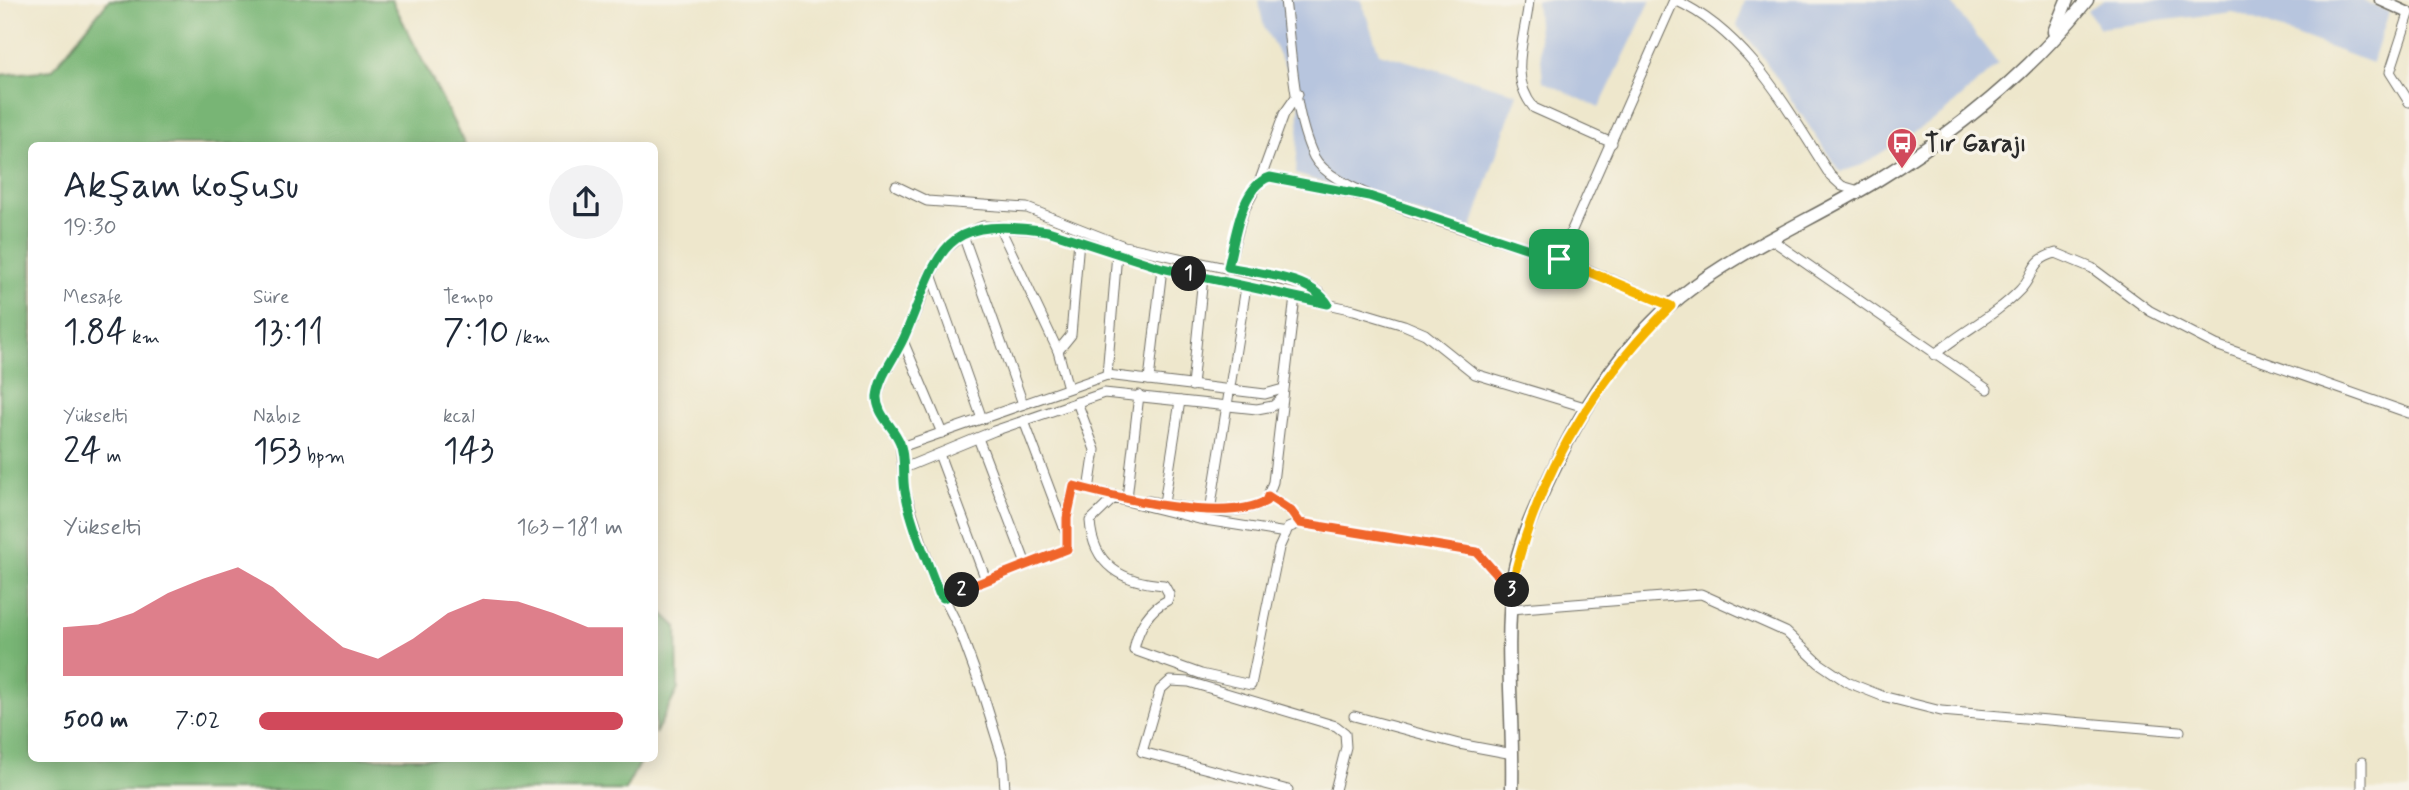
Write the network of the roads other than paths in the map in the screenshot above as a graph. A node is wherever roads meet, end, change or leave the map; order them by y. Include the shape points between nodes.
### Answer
1 (1285, 0) edge
2 (1530, 0) edge
3 (1674, 0) edge
4 (2067, 0) edge
5 (2087, 0) edge
6 (2380, 0) edge
7 (2409, 13) edge
8 (2052, 38) junction
9 (1298, 94) junction
10 (2409, 102) edge
11 (1612, 143) junction
12 (1261, 180) junction
13 (896, 186) dead end
14 (1859, 191) junction
15 (1369, 196) junction
16 (999, 226) junction
17 (963, 235) junction
18 (1079, 240) junction
19 (1772, 240) junction
20 (1117, 253) junction
21 (1559, 259) junction
22 (1228, 267) junction
23 (1162, 268) junction
24 (931, 274) junction
25 (1203, 277) junction
26 (1246, 287) junction
27 (1296, 298) junction
28 (1328, 304) junction
29 (1671, 306) junction
30 (903, 341) junction
31 (1058, 351) junction
32 (1934, 355) junction
33 (1107, 375) junction
34 (1149, 380) junction
35 (1192, 386) junction
36 (1068, 388) junction
37 (1987, 389) dead end
38 (1230, 390) junction
39 (1282, 393) junction
40 (1139, 395) junction
41 (1180, 401) junction
42 (1077, 402) junction
43 (1023, 404) junction
44 (1228, 406) junction
45 (1588, 408) junction
46 (2409, 413) edge
47 (982, 419) junction
48 (1024, 421) junction
49 (942, 433) junction
50 (978, 438) junction
51 (901, 447) junction
52 (939, 454) junction
53 (904, 468) junction
54 (1089, 490) junction
55 (1268, 496) junction
56 (1127, 498) junction
57 (1164, 503) junction
58 (1210, 512) junction
59 (1300, 523) junction
60 (1286, 533) junction
61 (1067, 535) junction
62 (1026, 564) junction
63 (986, 580) junction
64 (1512, 592) junction
65 (943, 598) junction
66 (1511, 609) junction
67 (1354, 716) dead end
68 (2180, 731) dead end
69 (1513, 754) junction
70 (2362, 762) dead end
71 (1005, 790) edge
72 (1288, 790) edge
73 (1335, 790) edge
74 (1511, 790) edge
75 (2362, 790) edge

1 - 9 street
2 - 11 street via 1519,61 1527,99 1534,108
3 - 11 street
3 - 14 street via 1702,12 1741,46 1830,175 1842,186
4 - 8 main road
5 - 8 main road
6 - 7 street
7 - 10 street via 2389,72
8 - 14 main road via 1992,98
9 - 12 street via 1284,114
9 - 15 street via 1315,159 1331,176
11 - 21 street
12 - 15 street via 1270,177
12 - 22 street via 1243,212
13 - 22 street via 927,201 1027,208 1124,246
14 - 19 main road
15 - 21 street
16 - 17 street via 983,226
16 - 18 street via 1048,231
16 - 31 street
17 - 24 street via 940,254
17 - 43 street
18 - 20 street
18 - 31 street via 1070,335
19 - 29 main road via 1724,267
19 - 32 street
20 - 23 street
20 - 33 street
21 - 29 street
22 - 28 street via 1308,286
23 - 25 street
23 - 34 street
24 - 30 street
24 - 47 street
25 - 26 street
25 - 35 street
26 - 27 street
26 - 38 street
27 - 28 street
27 - 39 street
28 - 45 street via 1425,334 1475,374
29 - 45 main road via 1633,343
30 - 49 street
30 - 51 street via 877,397
31 - 36 street
32 - 37 street
32 - 46 street via 2021,290 2037,262 2056,253 2098,271 2150,311 2216,345
33 - 34 street
33 - 36 street
34 - 35 street
35 - 38 street
36 - 43 street
38 - 39 street
38 - 44 street
39 - 44 street via 1273,406
39 - 55 street
40 - 41 street
40 - 42 street via 1104,393
40 - 56 street
41 - 44 street
41 - 57 street
42 - 48 street
42 - 54 street via 1095,450
43 - 47 street
44 - 58 street
45 - 64 main road via 1573,428 1534,510
47 - 49 street
48 - 50 street
48 - 61 street
49 - 51 street
50 - 52 street
50 - 62 street
51 - 53 street
52 - 53 street
52 - 63 street
53 - 65 street via 905,491
54 - 56 street
54 - 61 street via 1074,486
55 - 58 street via 1255,507
55 - 59 street
56 - 57 street
57 - 58 street
59 - 60 street
59 - 64 street via 1477,552
60 - 60 street via 1251,685 1201,674 1134,650 1137,634 1154,607 1168,600 1169,594 1164,585 1117,573 1100,559 1091,541 1090,521 1114,498 1199,519
61 - 62 street via 1067,549
62 - 63 street
63 - 65 street
64 - 66 main road
65 - 71 street via 981,688 1003,759
66 - 68 street via 1701,594 1786,632 1828,669 1864,691 1941,711
66 - 69 main road
67 - 69 street
69 - 74 main road
70 - 75 street
72 - 73 street via 1142,752 1160,690 1170,681 1189,682 1336,726 1345,733 1346,747

